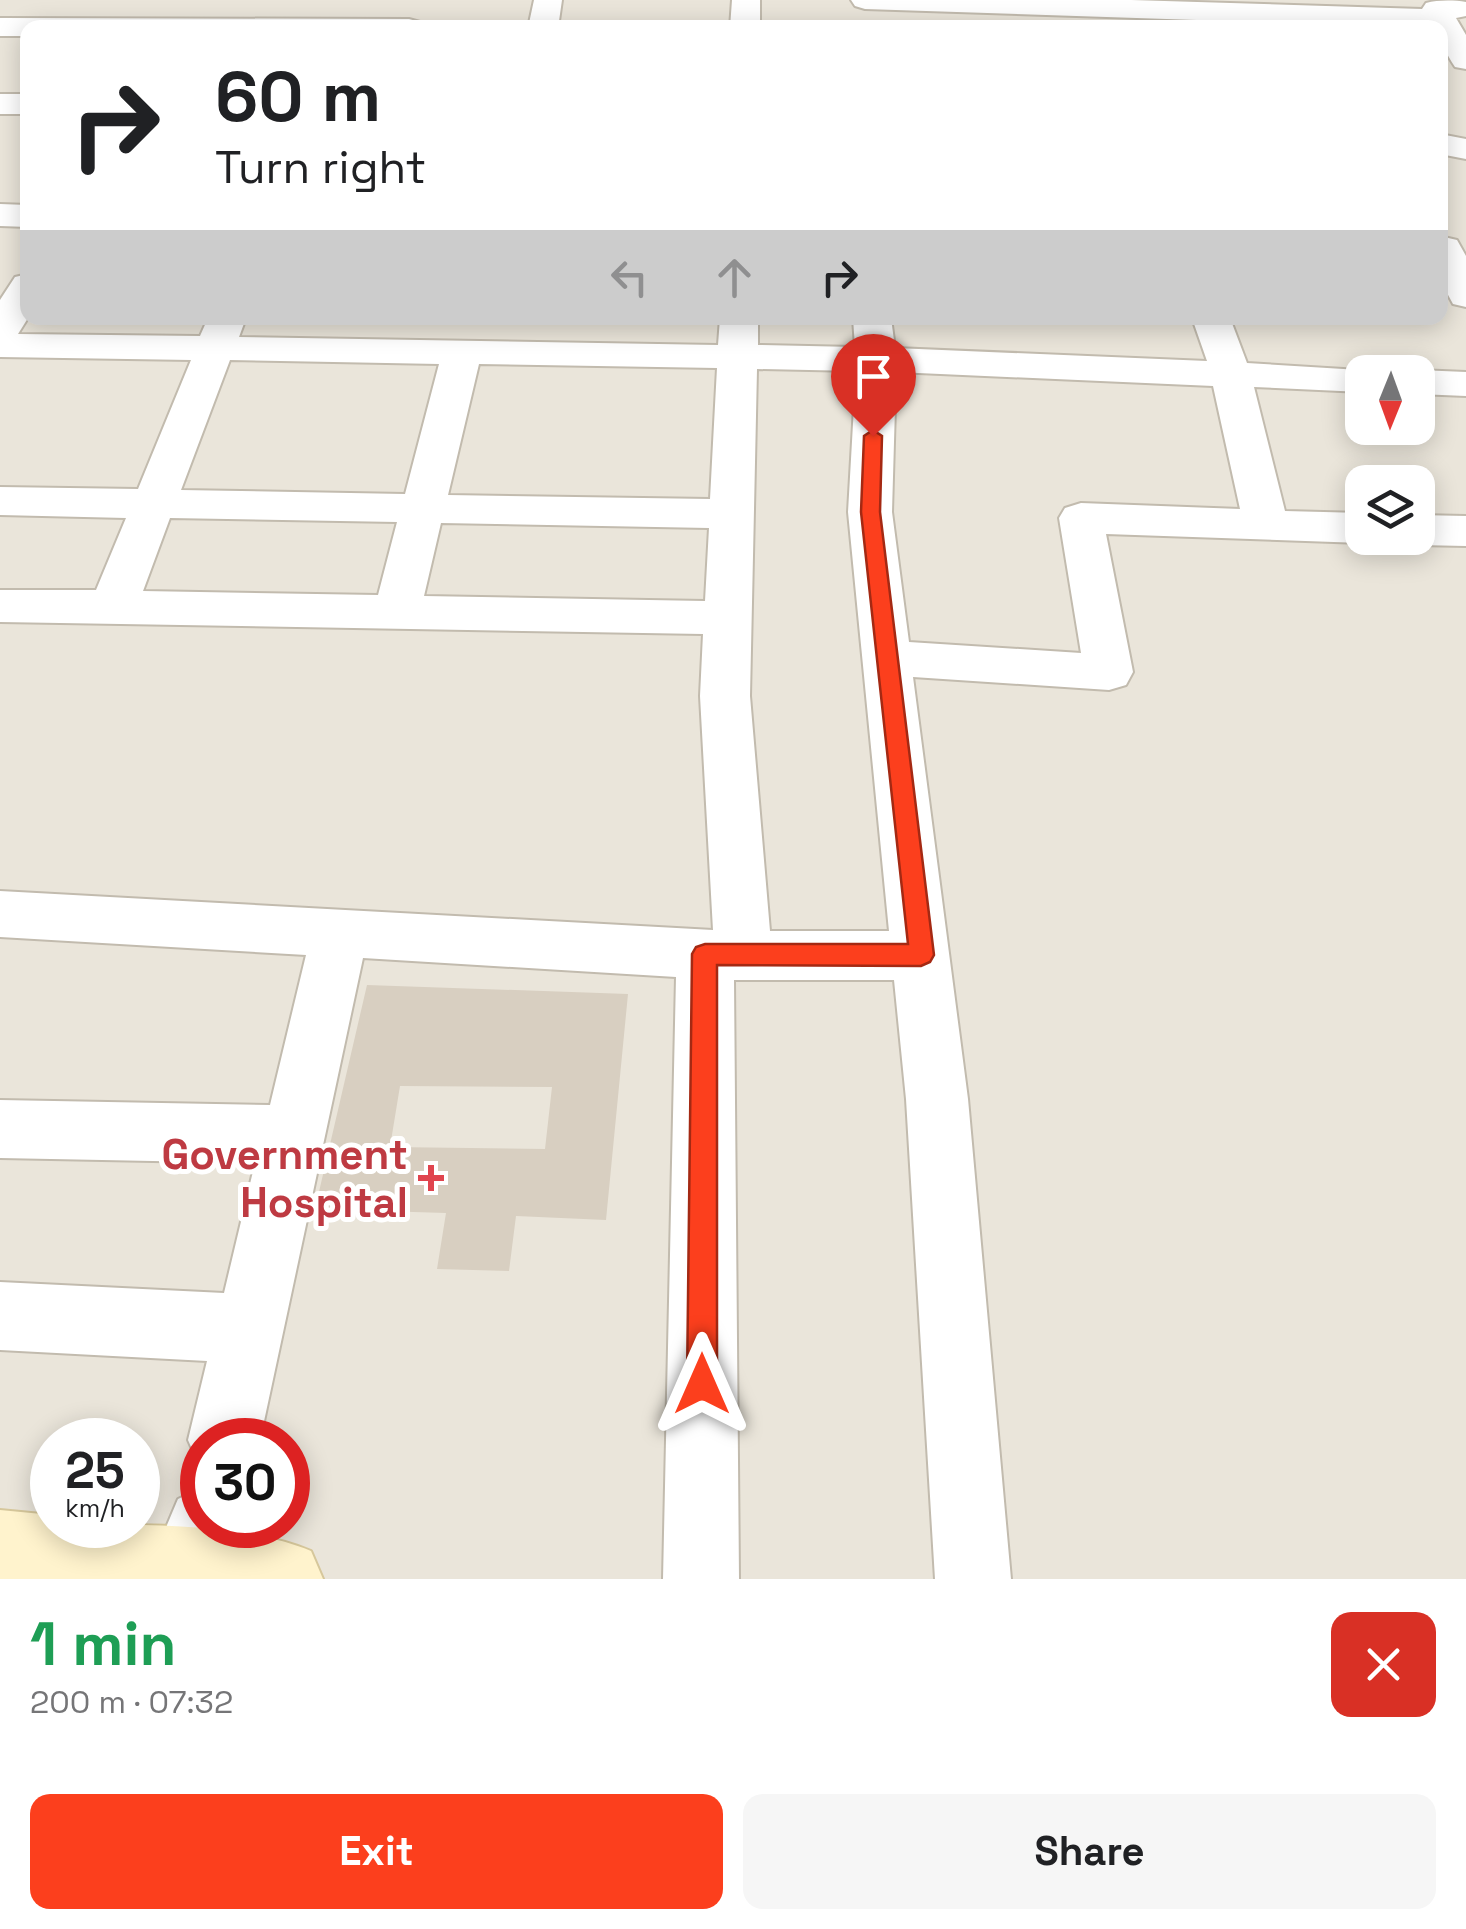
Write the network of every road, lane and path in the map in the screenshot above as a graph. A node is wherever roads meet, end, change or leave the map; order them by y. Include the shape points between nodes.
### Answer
1 (15, 0) edge
2 (848, 5) edge
3 (1307, 8) edge
4 (1454, 14) edge
5 (182, 18) edge
6 (121, 20) edge
7 (220, 20) edge
8 (0, 24) edge
9 (1466, 59) edge
10 (1450, 248) edge
11 (1466, 296) edge
12 (20, 298) edge
13 (1214, 325) edge
14 (222, 331) edge
15 (0, 332) edge
16 (739, 337) edge
17 (874, 338) edge
18 (478, 341) edge
19 (0, 345) edge
20 (1232, 374) junction
21 (1345, 379) edge
22 (1435, 383) edge
23 (1466, 384) edge
24 (0, 502) edge
25 (154, 504) junction
26 (424, 509) junction
27 (732, 514) junction
28 (1266, 524) junction
29 (1345, 527) edge
30 (1435, 530) edge
31 (1466, 531) edge
32 (0, 606) edge
33 (112, 608) junction
34 (398, 612) junction
35 (728, 618) junction
36 (887, 658) junction
37 (0, 914) edge
38 (340, 933) junction
39 (921, 955) junction
40 (724, 956) junction
41 (0, 1129) edge
42 (294, 1135) junction
43 (0, 1316) edge
44 (250, 1329) junction
45 (229, 1418) edge
46 (0, 1549) edge
47 (197, 1558) edge
48 (283, 1579) edge
49 (701, 1579) edge
50 (973, 1579) edge

1 - 8 street
2 - 3 street
3 - 4 street
4 - 9 street
5 - 6 street
5 - 7 street
10 - 11 street
12 - 15 street
13 - 20 street
14 - 18 street
14 - 19 street
14 - 25 street
16 - 17 street
16 - 18 street
16 - 27 street
17 - 20 street
17 - 36 street via 870,512
18 - 26 street
20 - 21 street
20 - 28 street
22 - 23 street
24 - 25 street
25 - 26 street
25 - 33 street
26 - 27 street
26 - 34 street
27 - 35 street
28 - 29 street
28 - 36 street via 1081,518 1109,672
30 - 31 street
32 - 33 street
33 - 34 street
34 - 35 street
35 - 40 street
36 - 39 street
37 - 38 street
38 - 40 street
38 - 42 street
39 - 40 street
39 - 50 street
40 - 49 street
41 - 42 street
42 - 44 street
43 - 44 street
44 - 45 street
46 - 47 street
47 - 48 street

